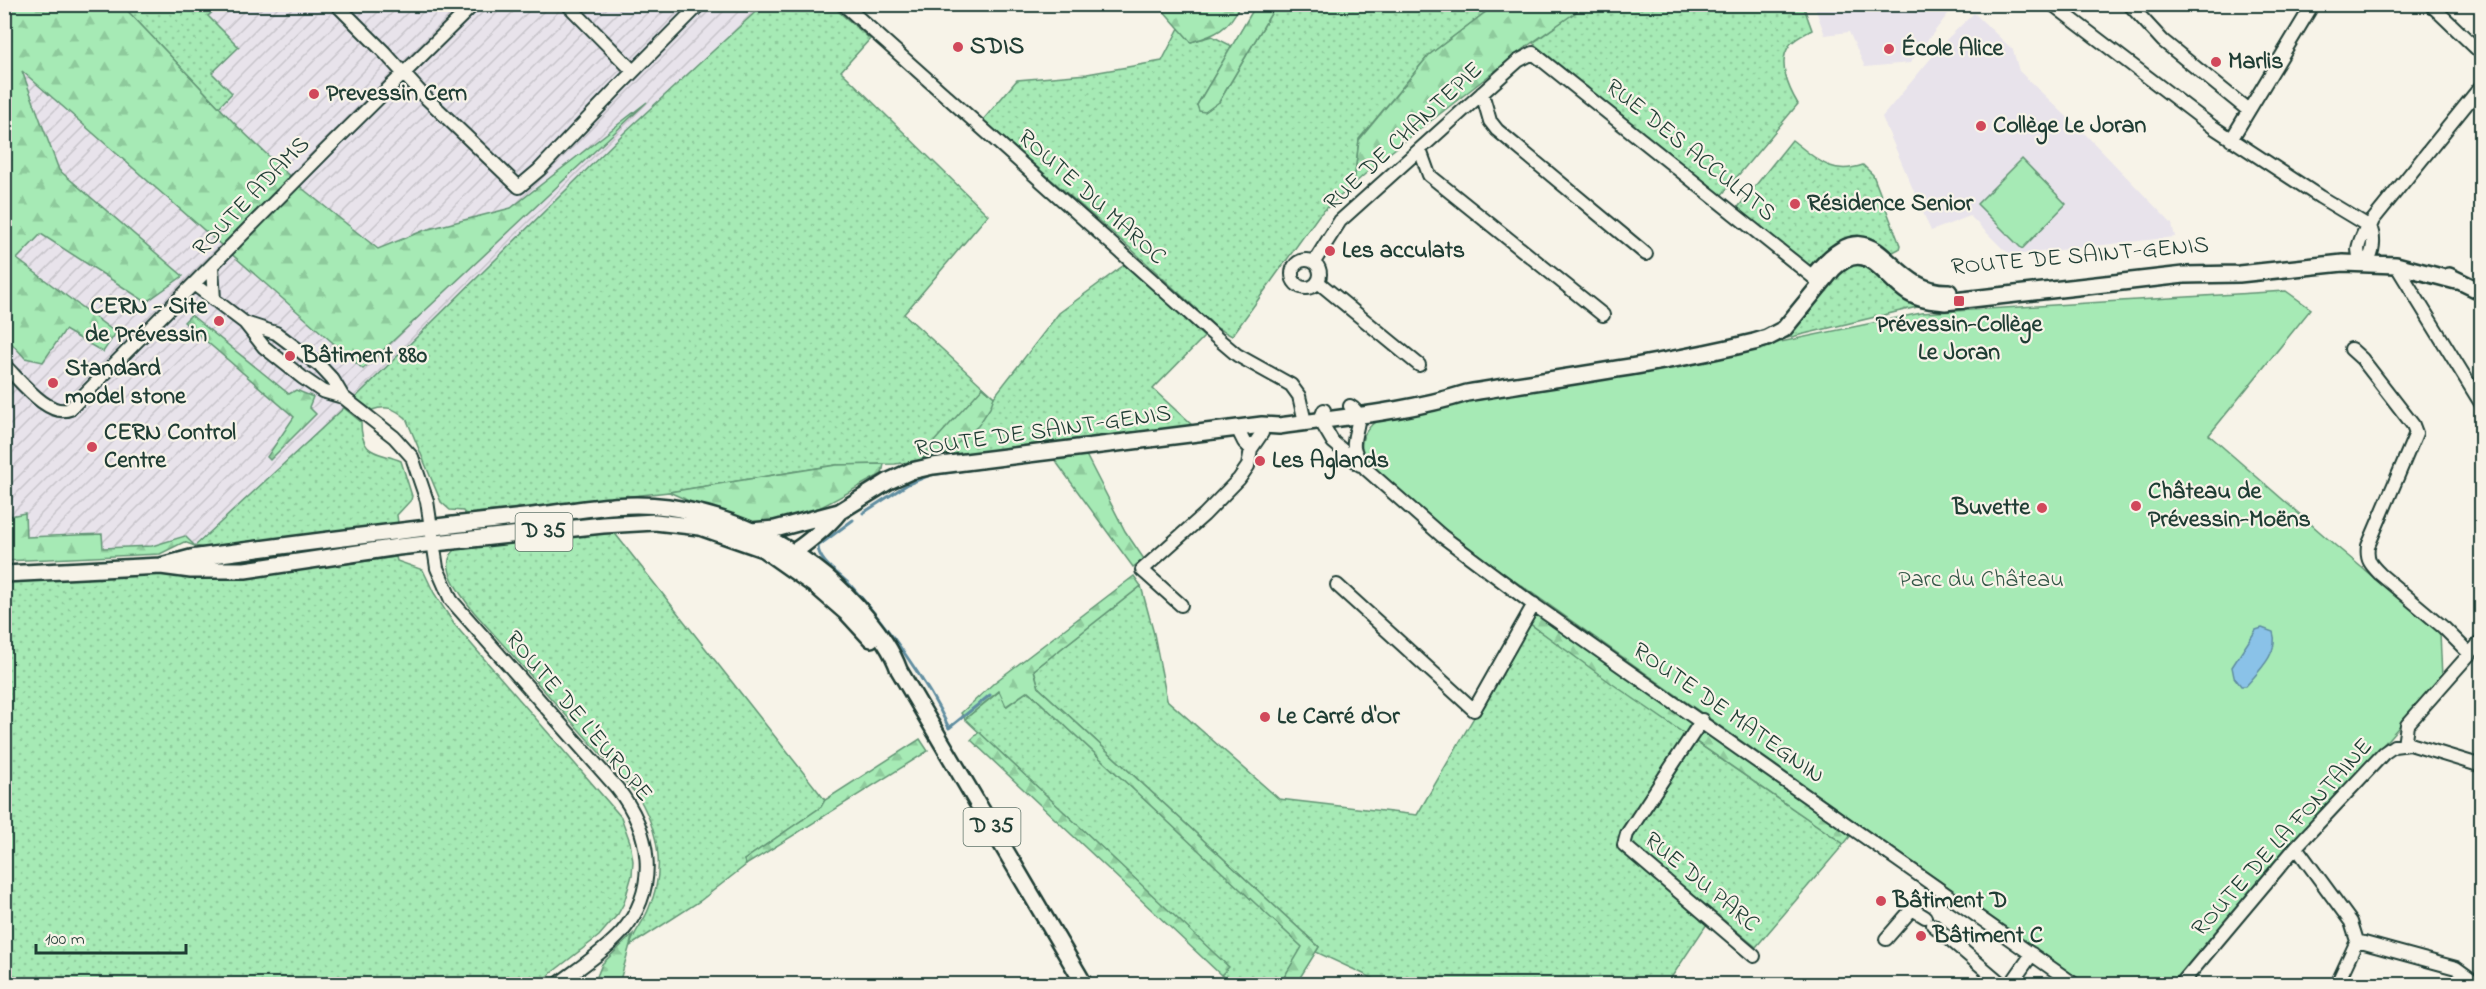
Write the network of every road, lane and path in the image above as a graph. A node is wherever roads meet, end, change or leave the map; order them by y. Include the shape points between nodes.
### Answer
1 (336, 4) edge
2 (474, 4) edge
3 (567, 4) edge
4 (700, 4) edge
5 (843, 4) edge
6 (2052, 4) edge
7 (2129, 4) edge
8 (2313, 4) edge
9 (2430, 4) edge
10 (1533, 53) joint
11 (2481, 54) edge
12 (633, 71) junction
13 (404, 74) junction
14 (2481, 85) edge
15 (1482, 93) junction
16 (2248, 110) junction
17 (2231, 140) junction
18 (1420, 150) junction
19 (2370, 227) junction
20 (1646, 254) dead end
21 (2364, 257) junction
22 (1314, 262) junction
23 (2396, 265) junction
24 (212, 267) junction
25 (1817, 280) junction
26 (2456, 281) junction
27 (1318, 282) junction
28 (195, 285) junction
29 (2481, 292) edge
30 (214, 300) junction
31 (1603, 315) dead end
32 (245, 323) junction
33 (2351, 349) dead end
34 (4, 365) edge
35 (1419, 365) dead end
36 (343, 397) junction
37 (2481, 405) edge
38 (1354, 410) junction
39 (1313, 416) junction
40 (1262, 425) junction
41 (1237, 428) junction
42 (1251, 449) junction
43 (1366, 469) junction
44 (839, 512) junction
45 (791, 525) junction
46 (431, 526) junction
47 (751, 531) junction
48 (433, 544) junction
49 (776, 550) junction
50 (795, 552) junction
51 (161, 566) junction
52 (4, 574) edge
53 (1337, 585) dead end
54 (1534, 604) junction
55 (1181, 605) dead end
56 (2481, 640) edge
57 (2469, 652) junction
58 (899, 670) junction
59 (1702, 720) junction
60 (2404, 745) junction
61 (2481, 765) edge
62 (2296, 847) junction
63 (1886, 939) dead end
64 (2357, 941) junction
65 (2032, 954) junction
66 (1754, 956) dead end
67 (558, 984) edge
68 (1084, 984) edge
69 (2002, 984) edge
70 (2011, 984) edge
71 (2074, 984) edge
72 (2181, 984) edge
73 (2337, 984) edge
74 (2478, 984) edge

1 - 13 street
2 - 13 street, ROUTE ADAMS
3 - 12 street
4 - 12 street
5 - 39 street, ROUTE DU MAROC via 1217,338 1237,355 1291,385
6 - 17 street
7 - 16 street via 2163,41
8 - 16 street
9 - 11 street
10 - 15 street, RUE DE CHANTEPIE via 1525,55
10 - 25 street, RUE DES ACCULATS
12 - 13 street via 519,187
13 - 24 street, ROUTE ADAMS
14 - 19 street
15 - 18 street, RUE DE CHANTEPIE
15 - 20 street via 1490,121 1497,130
16 - 17 street
17 - 19 street
18 - 22 street, RUE DE CHANTEPIE via 1340,221
18 - 31 street via 1429,175
19 - 21 street via 2373,232
21 - 23 main road, ROUTE DE SAINT-GENIS
21 - 25 main road, ROUTE DE SAINT-GENIS via 2173,267 2016,289 1942,292 1919,286 1879,253 1859,244 1839,249
21 - 26 main road, ROUTE DE SAINT-GENIS via 2424,264
22 - 27 street via 1321,273
22 - 27 street via 1298,262 1292,274 1296,284 1304,288
23 - 26 main road, ROUTE DE SAINT-GENIS
23 - 37 street
24 - 28 street, ROUTE ADAMS
24 - 30 street
25 - 38 main road, ROUTE DE SAINT-GENIS via 1767,328 1614,368 1446,399
26 - 29 main road, ROUTE DE SAINT-GENIS
27 - 35 street
28 - 30 street
28 - 34 street, ROUTE ADAMS via 70,410 57,411 43,402
30 - 32 street
32 - 36 street via 264,348 303,378 322,391
32 - 36 street via 276,333 333,380
33 - 57 street via 2416,433 2368,546 2367,557 2380,574
36 - 46 street, ROUTE DE L'EUROPE via 394,437 412,457
38 - 39 main road, ROUTE DE SAINT-GENIS
38 - 43 street, ROUTE DE MATEGNIN via 1354,447
39 - 40 main road, ROUTE DE SAINT-GENIS via 1279,426
39 - 43 street, ROUTE DE MATEGNIN via 1333,442
40 - 41 main road, ROUTE DE SAINT-GENIS
40 - 42 street via 1259,439
41 - 42 street
41 - 44 main road, ROUTE DE SAINT-GENIS via 922,468 889,481
42 - 55 street via 1248,466 1239,479 1142,570
43 - 54 street, ROUTE DE MATEGNIN via 1442,536
44 - 45 main road, ROUTE DE SAINT-GENIS
44 - 50 main road, ROUTE DE SAINT-GENIS
45 - 47 main road, ROUTE DE SAINT-GENIS
45 - 49 main road via 780,532
46 - 47 main road, D 35 via 626,505 683,510
46 - 48 street, ROUTE DE L'EUROPE
46 - 51 main road, D 35 via 191,558
47 - 49 main road, D 35
48 - 49 main road, D 35 via 655,522 700,528
48 - 51 main road, D 35 via 245,570
48 - 67 street, ROUTE DE L'EUROPE via 437,568 451,600 617,788 644,836 647,877 634,914 612,942
49 - 50 main road, D 35
49 - 58 main road, D 35 via 848,614
50 - 58 main road, D 35 via 857,606 894,655
51 - 52 main road, D 35
53 - 54 street via 1474,710
54 - 59 street, ROUTE DE MATEGNIN
56 - 57 street, ROUTE DE LA FONTAINE
57 - 60 street, ROUTE DE LA FONTAINE via 2407,725
58 - 68 main road, D 35
59 - 65 street, ROUTE DE MATEGNIN
59 - 66 street, RUE DU PARC via 1627,834 1624,845
60 - 61 street
60 - 62 street, ROUTE DE LA FONTAINE via 2384,753
62 - 64 street via 2351,922
62 - 72 street, ROUTE DE LA FONTAINE
63 - 69 street via 1912,909
64 - 73 street
64 - 74 street via 2456,968
65 - 70 street
65 - 71 street, ROUTE DE MATEGNIN

